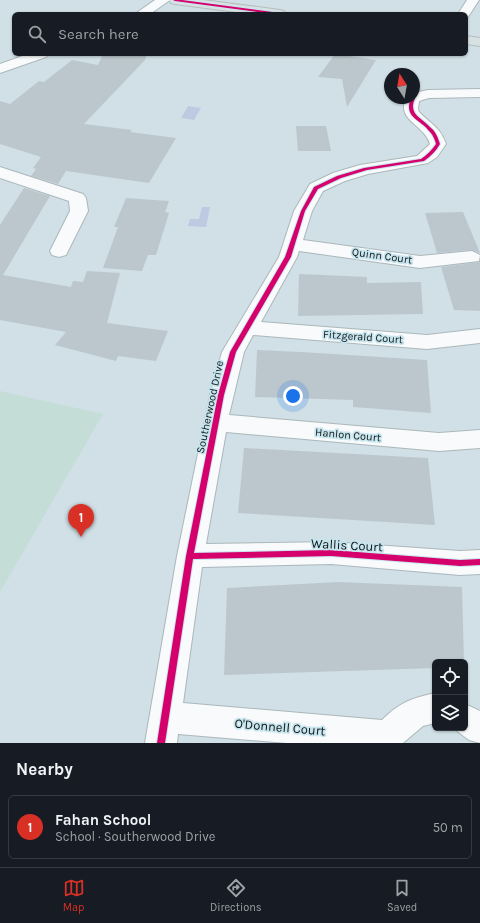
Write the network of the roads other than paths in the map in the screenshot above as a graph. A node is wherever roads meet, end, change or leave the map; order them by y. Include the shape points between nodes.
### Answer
1 (164, 0) edge
2 (175, 0) edge
3 (473, 0) edge
4 (208, 2) edge
5 (144, 12) edge
6 (268, 12) edge
7 (465, 12) edge
8 (468, 40) edge
9 (480, 42) edge
10 (36, 56) edge
11 (0, 69) edge
12 (480, 93) edge
13 (420, 96) edge
14 (410, 104) edge
15 (0, 172) edge
16 (292, 244) junction
17 (59, 251) dead end
18 (472, 257) dead end
19 (247, 328) junction
20 (480, 336) edge
21 (216, 423) junction
22 (480, 439) edge
23 (190, 556) junction
24 (480, 562) edge
25 (432, 709) edge
26 (468, 721) edge
27 (480, 729) edge
28 (163, 730) edge

1 - 5 street
2 - 4 main road
3 - 7 street
4 - 6 main road
8 - 9 main road
10 - 11 street
12 - 13 street, Southerwood Drive
14 - 16 street, Southerwood Drive via 412,114 433,132 438,144 429,156 422,160 366,169 339,177 316,188 303,211
15 - 17 street via 78,198 79,211
16 - 18 street, Quinn Court via 420,262
16 - 19 street, Southerwood Drive via 288,257
19 - 20 street, Fitzgerald Court via 427,342
19 - 21 street, Southerwood Drive via 233,352
21 - 22 street, Hanlon Court via 439,442
21 - 23 street, Southerwood Drive
23 - 24 street, Wallis Court via 331,553 460,563
23 - 28 street, Southerwood Drive
25 - 28 street, O'Donnell Court via 416,712 388,736
26 - 27 street

